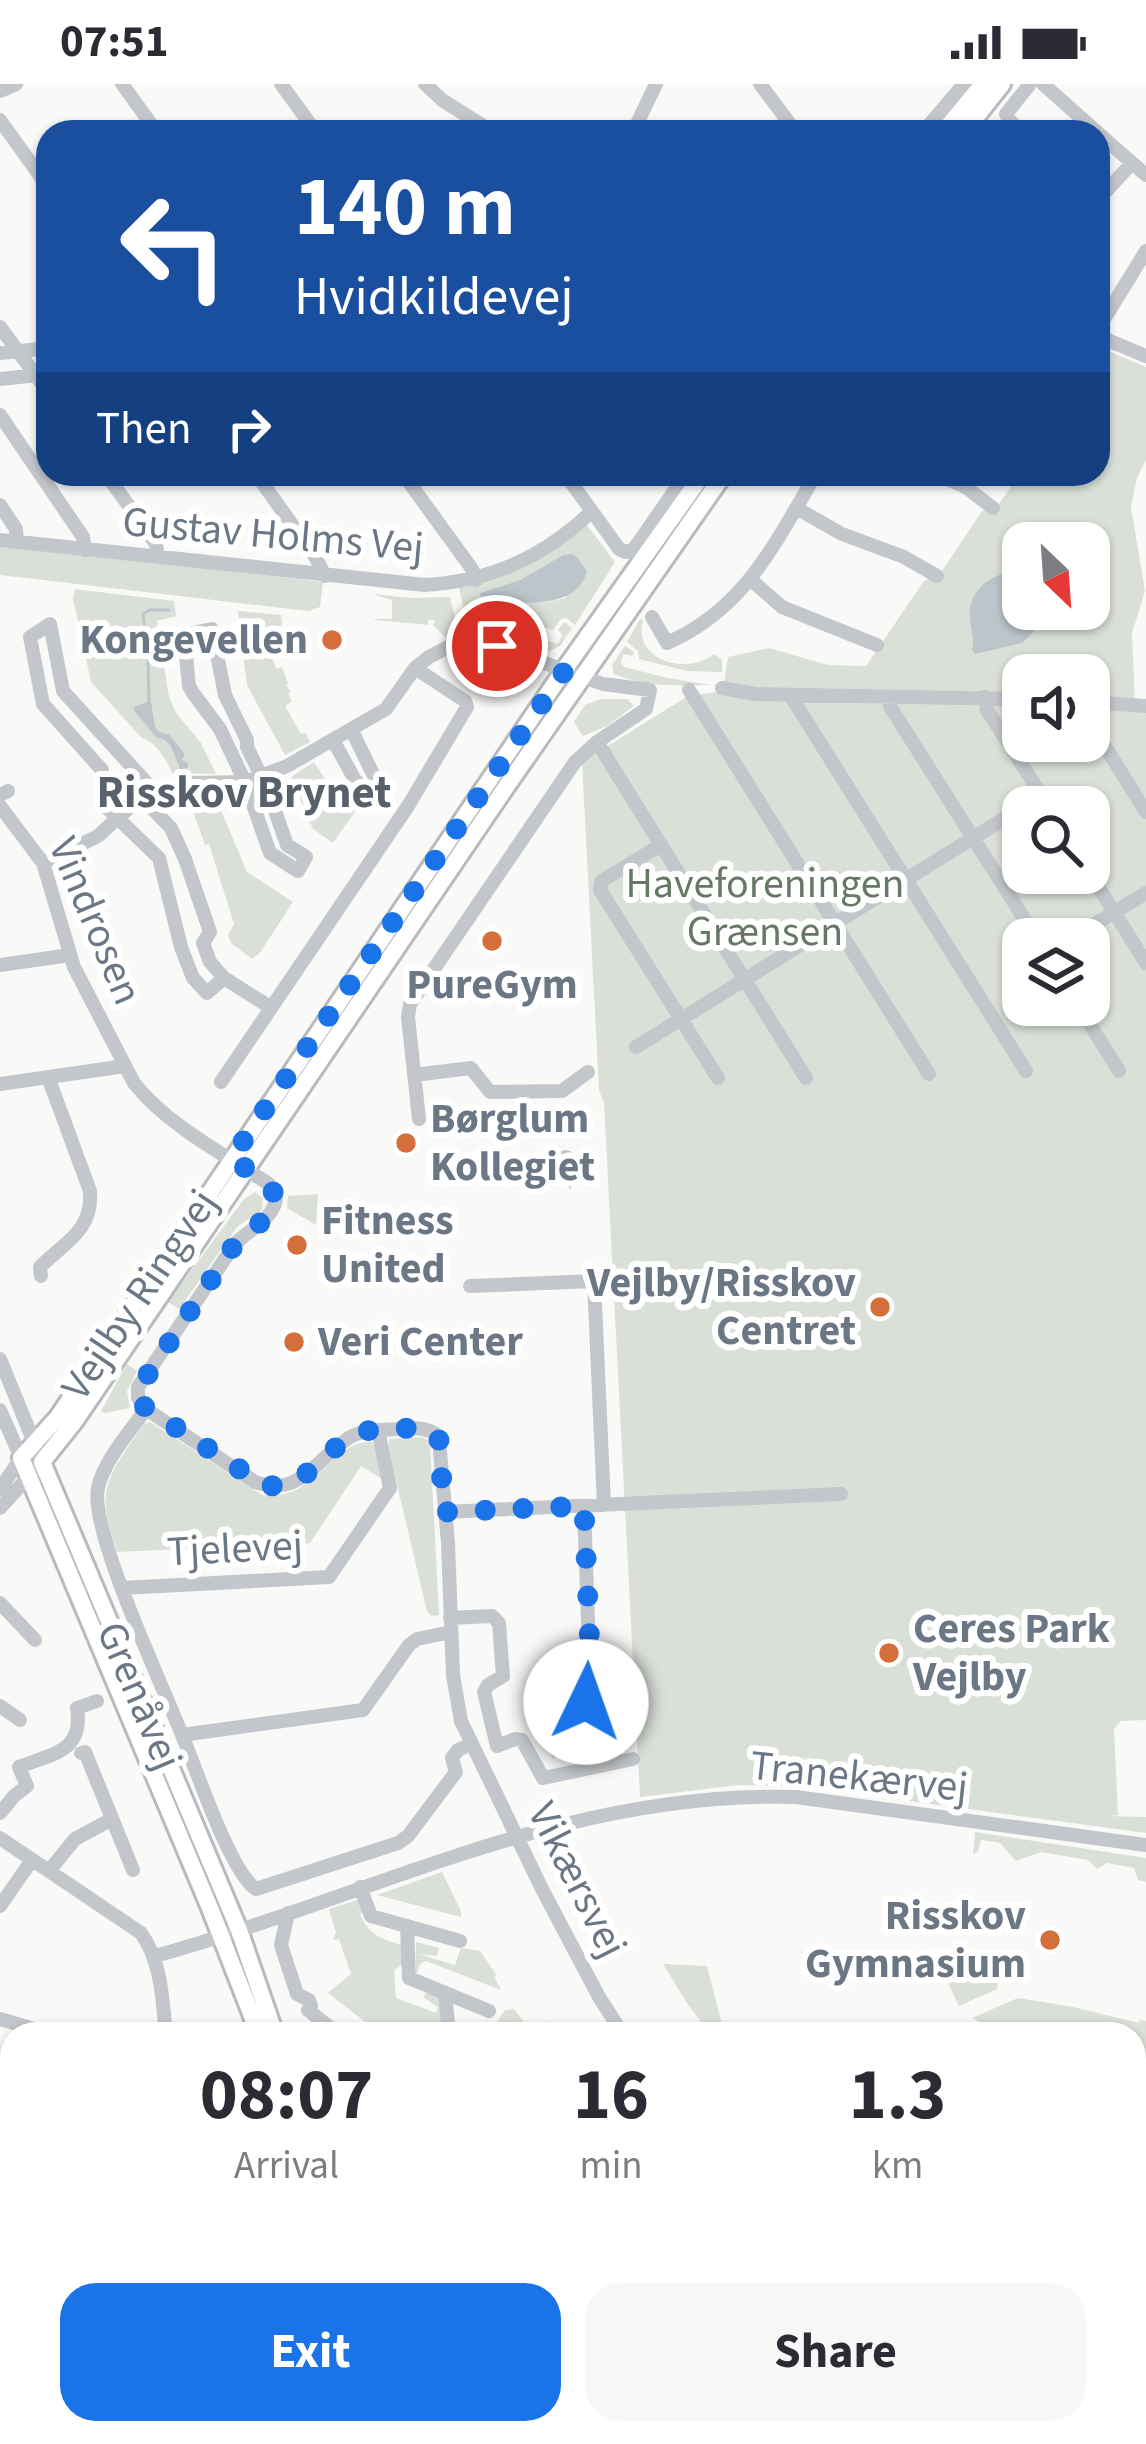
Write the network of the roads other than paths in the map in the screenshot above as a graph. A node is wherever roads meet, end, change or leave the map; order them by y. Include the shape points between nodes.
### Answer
1 (16, 84) edge
2 (122, 84) edge
3 (281, 84) edge
4 (425, 84) edge
5 (760, 84) edge
6 (964, 84) edge
7 (983, 84) edge
8 (1002, 84) edge
9 (1030, 84) edge
10 (1043, 84) edge
11 (650, 86) edge
12 (0, 91) edge
13 (0, 120) edge
14 (148, 120) edge
15 (307, 120) edge
16 (469, 120) edge
17 (637, 120) edge
18 (787, 120) edge
19 (933, 120) edge
20 (953, 120) edge
21 (974, 120) edge
22 (1009, 120) edge
23 (1084, 120) edge
24 (1110, 143) edge
25 (1132, 163) junction
26 (36, 170) edge
27 (1146, 176) edge
28 (1110, 187) edge
29 (1146, 250) edge
30 (1110, 312) edge
31 (0, 327) edge
32 (1110, 339) edge
33 (36, 350) edge
34 (19, 352) junction
35 (0, 353) edge
36 (1146, 356) edge
37 (36, 369) edge
38 (36, 376) edge
39 (0, 379) edge
40 (0, 415) edge
41 (36, 468) edge
42 (48, 486) edge
43 (115, 486) edge
44 (265, 486) edge
45 (412, 486) edge
46 (574, 486) edge
47 (678, 486) edge
48 (695, 486) edge
49 (715, 486) edge
50 (809, 486) edge
51 (963, 486) edge
52 (0, 505) edge
53 (796, 508) junction
54 (993, 508) dead end
55 (592, 511) junction
56 (0, 540) edge
57 (17, 542) junction
58 (85, 550) junction
59 (158, 557) junction
60 (325, 576) junction
61 (937, 576) dead end
62 (476, 580) junction
63 (751, 580) junction
64 (652, 617) dead end
65 (878, 645) dead end
66 (415, 668) junction
67 (573, 673) junction
68 (722, 688) dead end
69 (689, 690) dead end
70 (790, 695) junction
71 (887, 697) junction
72 (984, 697) junction
73 (1002, 698) edge
74 (1110, 703) edge
75 (1146, 706) edge
76 (350, 729) junction
77 (333, 740) junction
78 (597, 742) junction
79 (1110, 755) edge
80 (253, 780) junction
81 (1035, 786) edge
82 (147, 794) junction
83 (2, 797) edge
84 (1146, 812) edge
85 (118, 820) junction
86 (1002, 823) edge
87 (7, 825) edge
88 (973, 838) junction
89 (661, 845) junction
90 (43, 863) junction
91 (298, 871) dead end
92 (904, 879) junction
93 (1146, 893) edge
94 (1102, 894) edge
95 (1114, 913) junction
96 (1024, 918) edge
97 (1106, 918) edge
98 (834, 922) junction
99 (203, 943) junction
100 (181, 947) junction
101 (70, 955) junction
102 (1146, 963) edge
103 (0, 965) edge
104 (224, 978) junction
105 (745, 979) junction
106 (270, 1007) junction
107 (681, 1019) junction
108 (1091, 1026) edge
109 (636, 1047) dead end
110 (125, 1066) junction
111 (1026, 1071) dead end
112 (1119, 1071) dead end
113 (588, 1072) dead end
114 (929, 1074) dead end
115 (414, 1075) junction
116 (48, 1077) junction
117 (718, 1078) dead end
118 (806, 1078) dead end
119 (221, 1082) dead end
120 (0, 1084) edge
121 (419, 1119) dead end
122 (239, 1164) junction
123 (41, 1276) dead end
124 (470, 1286) dead end
125 (0, 1359) edge
126 (146, 1408) junction
127 (0, 1410) edge
128 (378, 1430) junction
129 (34, 1443) junction
130 (20, 1458) junction
131 (42, 1462) junction
132 (28, 1476) junction
133 (0, 1489) edge
134 (841, 1494) dead end
135 (604, 1505) junction
136 (584, 1506) junction
137 (0, 1508) edge
138 (444, 1512) junction
139 (122, 1588) junction
140 (0, 1603) edge
141 (451, 1625) junction
142 (35, 1640) dead end
143 (97, 1701) dead end
144 (586, 1702) dead end
145 (0, 1706) edge
146 (20, 1720) dead end
147 (182, 1736) junction
148 (497, 1746) junction
149 (473, 1749) junction
150 (81, 1754) dead end
151 (633, 1759) dead end
152 (0, 1813) edge
153 (112, 1820) junction
154 (516, 1836) junction
155 (0, 1838) edge
156 (1146, 1845) edge
157 (32, 1860) junction
158 (133, 1870) dead end
159 (49, 1871) junction
160 (360, 1887) junction
161 (0, 1906) edge
162 (288, 1913) junction
163 (407, 1926) junction
164 (230, 1933) junction
165 (460, 1941) dead end
166 (155, 1956) junction
167 (445, 1993) junction
168 (489, 2011) dead end
169 (165, 2022) edge
170 (256, 2022) edge
171 (270, 2022) edge
172 (323, 2022) edge
173 (448, 2022) edge
174 (615, 2022) edge

1 - 12 street
2 - 14 street
3 - 15 street
4 - 16 street
5 - 18 street
6 - 19 street
7 - 20 main road
8 - 21 main road
9 - 22 street
10 - 23 street
11 - 17 street
13 - 26 street
24 - 25 street
25 - 27 street
25 - 28 street
29 - 30 street
31 - 34 street
32 - 36 street
33 - 34 street
34 - 35 street
34 - 37 street
38 - 39 street
40 - 41 street
42 - 58 street
43 - 59 street
44 - 60 street
45 - 62 street
46 - 55 street
47 - 55 street via 633,550 620,549
48 - 67 main road, Vejlby Ringvej
49 - 67 main road, Vejlby Ringvej
50 - 53 street
51 - 54 street
52 - 57 street
53 - 61 street
53 - 63 street
55 - 62 street, Gustav Holms Vej via 519,563
56 - 57 street, Gustav Holms Vej
57 - 58 street, Gustav Holms Vej
58 - 59 street, Gustav Holms Vej
59 - 60 street, Gustav Holms Vej
60 - 62 street, Gustav Holms Vej via 408,585
63 - 64 street via 667,643
63 - 65 street via 782,607
66 - 67 street via 448,647 476,643
66 - 76 street via 386,709
66 - 106 street via 467,707
67 - 78 street via 650,689 646,709
67 - 122 main road, Vejlby Ringvej
68 - 70 street
69 - 98 street
70 - 71 street
70 - 92 street
71 - 72 street
71 - 88 street
72 - 73 street
72 - 81 street
74 - 75 street
76 - 77 street
76 - 77 street via 375,790 355,780
77 - 80 street
78 - 89 street
78 - 115 street via 575,762 410,1004
79 - 84 street
80 - 80 street via 212,629 184,635 189,686
80 - 82 street
80 - 91 street via 267,788 287,845 306,857
82 - 85 street
82 - 85 street via 63,692 50,624 30,637 43,704 102,770 105,806
82 - 99 street via 185,860 210,932
83 - 87 street, Vindrosen
85 - 90 street
85 - 100 street via 159,859
86 - 88 street
87 - 90 street, Vindrosen
88 - 92 street
88 - 96 street
89 - 105 street
89 - 107 street via 599,886
90 - 101 street, Vindrosen
92 - 98 street
92 - 111 street
93 - 95 street
94 - 95 street
95 - 97 street
95 - 102 street
98 - 105 street
98 - 114 street
99 - 100 street
99 - 104 street
100 - 104 street via 207,993
101 - 103 street
101 - 110 street, Vindrosen
104 - 106 street
105 - 107 street
105 - 118 street
106 - 119 street
107 - 109 street
107 - 117 street
108 - 112 street
110 - 116 street
110 - 122 street, Vindrosen via 156,1107
113 - 115 street via 562,1091 490,1092 471,1068
115 - 121 street
116 - 120 street
116 - 123 street via 91,1203 88,1219 40,1267
122 - 126 street, Tjelevej via 273,1190 275,1207 235,1244 138,1387
122 - 129 main road, Vejlby Ringvej
122 - 131 main road, Vejlby Ringvej
124 - 135 street via 594,1281
125 - 129 street, Grenåvej
126 - 128 street via 273,1487 299,1480 351,1437
126 - 139 street, Tjelevej via 98,1488 100,1523
127 - 130 street, Grenåvej
128 - 138 street, Vikærsvej via 419,1428 438,1438
128 - 139 street, Tjelevej via 390,1487 329,1577
129 - 130 main road, Vejlby Ringvej
129 - 131 street, Grenåvej
130 - 132 main road, Grenåvej
130 - 133 street
131 - 132 street
131 - 164 main road, Grenåvej
132 - 137 street
132 - 164 main road, Grenåvej
134 - 135 street
135 - 136 street
136 - 138 street
136 - 144 street
138 - 141 street, Vikærsvej
139 - 147 street, Tjelevej
140 - 142 street
141 - 147 street via 409,1646 363,1710
141 - 148 street via 491,1616 499,1623 502,1676 483,1696
141 - 149 street, Vikærsvej via 457,1701
143 - 152 street via 77,1708 72,1743 19,1767 27,1786
145 - 146 street
147 - 149 street, Tjelevej via 244,1880 262,1889 398,1844 456,1772 452,1757
148 - 149 street
148 - 151 street, Vikærsvej via 522,1741 543,1778
149 - 154 street, Vikærsvej
150 - 153 street
153 - 158 street
153 - 159 street via 75,1839
154 - 156 street, Tranekærvej via 674,1802 757,1796
154 - 160 street, Tranekærvej
154 - 174 street, Vikærsvej
155 - 157 street
157 - 159 street
157 - 161 street
159 - 166 street via 131,1924
160 - 162 street, Tranekærvej
160 - 163 street via 371,1916
162 - 164 street, Tranekærvej
162 - 172 street via 281,1945 297,1994
163 - 165 street
163 - 167 street via 409,1978
164 - 166 street, Tranekærvej
164 - 170 main road, Grenåvej
164 - 171 main road, Grenåvej
166 - 169 street
167 - 168 street
167 - 173 street

